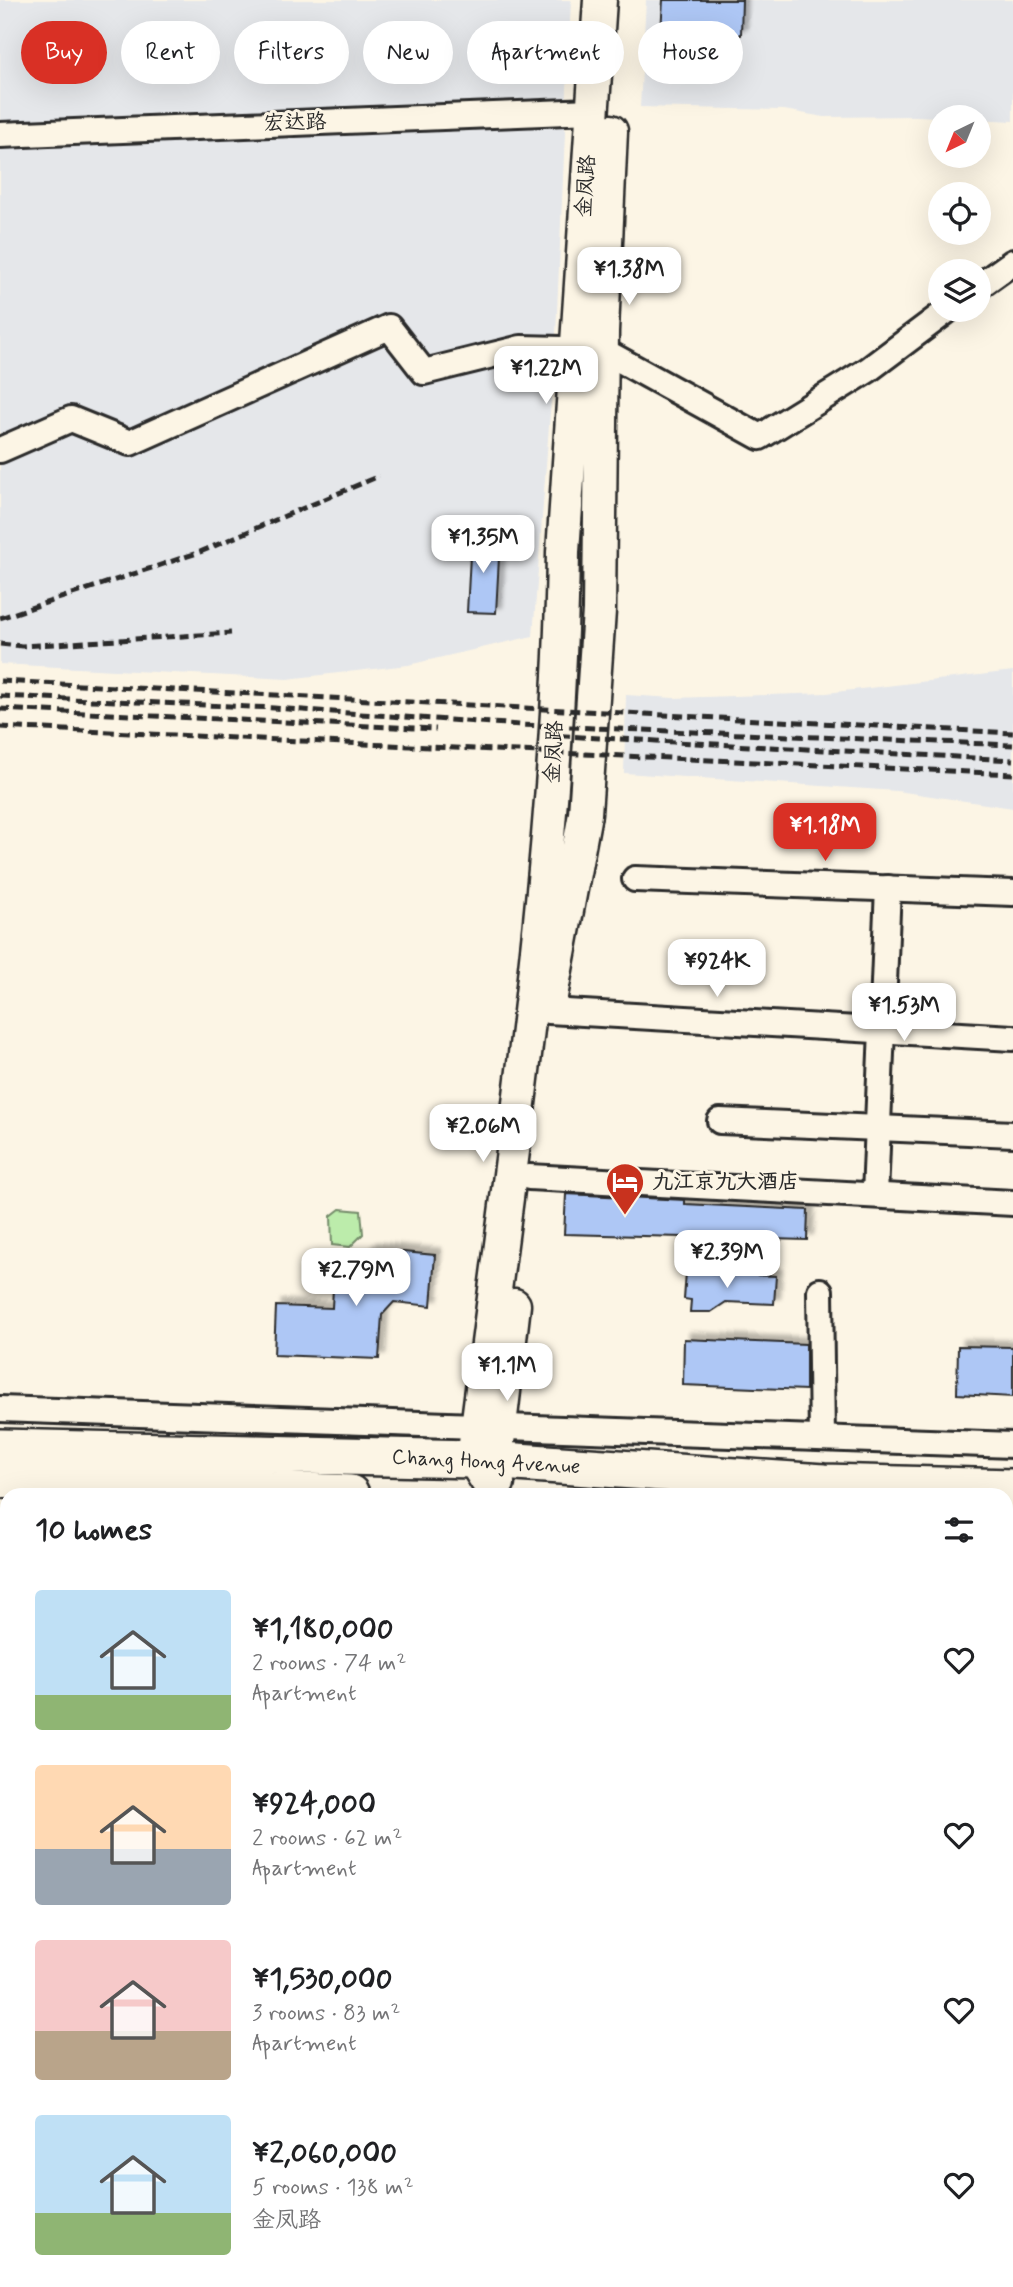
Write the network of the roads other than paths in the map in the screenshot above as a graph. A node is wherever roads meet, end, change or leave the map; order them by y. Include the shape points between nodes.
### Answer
1 (600, 0) edge
2 (617, 0) edge
3 (591, 111) junction
4 (0, 135) edge
5 (1013, 262) edge
6 (991, 278) edge
7 (932, 322) edge
8 (589, 350) junction
9 (0, 450) edge
10 (635, 879) dead end
11 (888, 888) junction
12 (1013, 893) edge
13 (549, 1011) junction
14 (881, 1032) junction
15 (1013, 1038) edge
16 (720, 1121) dead end
17 (878, 1130) junction
18 (1013, 1134) edge
19 (529, 1177) junction
20 (875, 1195) junction
21 (1013, 1203) edge
22 (820, 1291) dead end
23 (0, 1409) edge
24 (129, 1412) junction
25 (822, 1438) junction
26 (1013, 1445) edge
27 (0, 1448) edge
28 (490, 1460) edge
29 (67, 1475) edge
30 (0, 1479) edge
31 (261, 1488) edge
32 (1013, 1488) edge

1 - 3 main road, 金凤路
2 - 8 main road, 金凤路
3 - 4 street, 宏达路
3 - 8 main road, 金凤路
5 - 6 street
7 - 8 street via 867,370 760,437
8 - 9 street via 522,348 424,372 389,327 130,443 71,419
8 - 13 main road, 金凤路 via 600,572 585,814
8 - 28 main road, 金凤路 via 551,816
10 - 11 street
11 - 12 street
11 - 14 street
13 - 14 street
13 - 19 main road, 金凤路
14 - 15 street
14 - 17 street
16 - 17 street
17 - 18 street
17 - 20 street
19 - 20 street
19 - 28 main road, 金凤路
20 - 21 street
22 - 25 street
23 - 24 street
24 - 28 street
24 - 29 street
25 - 26 street
25 - 28 street
27 - 29 highway, Chang Hong Avenue
28 - 29 highway, Chang Hong Avenue
28 - 32 highway, Chang Hong Avenue via 824,1483
29 - 30 highway, Chang Hong Avenue
29 - 31 highway, Chang Hong Avenue

